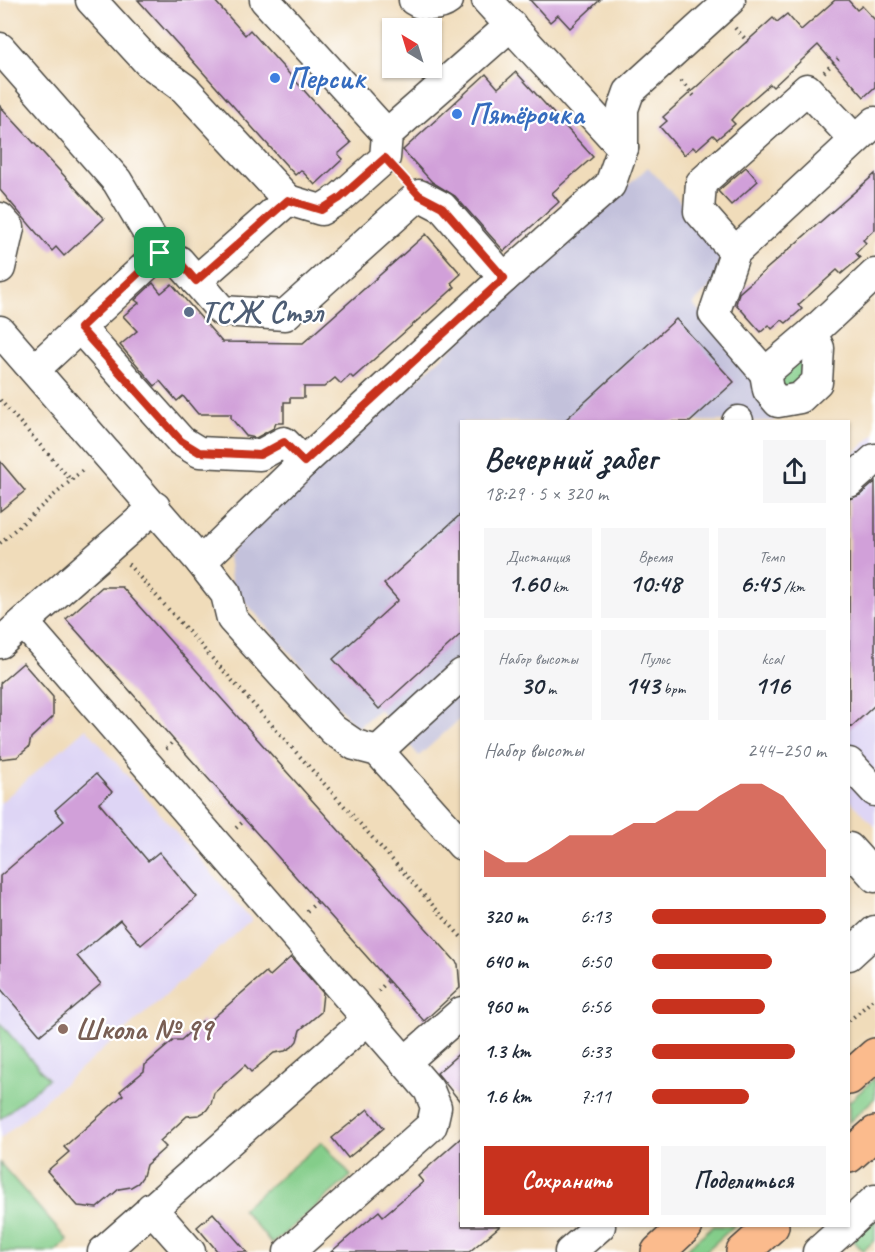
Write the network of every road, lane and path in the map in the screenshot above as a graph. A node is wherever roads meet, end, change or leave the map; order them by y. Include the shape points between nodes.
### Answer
1 (91, 0) edge
2 (265, 0) edge
3 (414, 0) edge
4 (448, 0) edge
5 (488, 0) edge
6 (730, 0) edge
7 (511, 25) junction
8 (0, 48) edge
9 (865, 131) edge
10 (386, 146) junction
11 (623, 148) junction
12 (419, 195) junction
13 (288, 200) junction
14 (0, 218) edge
15 (735, 252) junction
16 (160, 253) junction
17 (0, 268) edge
18 (875, 274) edge
19 (504, 278) junction
20 (196, 281) junction
21 (80, 328) junction
22 (0, 331) edge
23 (812, 333) junction
24 (35, 369) junction
25 (765, 374) junction
26 (0, 400) edge
27 (105, 450) junction
28 (875, 459) edge
29 (304, 462) junction
30 (71, 480) junction
31 (850, 481) edge
32 (155, 507) junction
33 (0, 543) edge
34 (111, 546) junction
35 (201, 561) junction
36 (24, 623) junction
37 (0, 643) edge
38 (460, 676) edge
39 (378, 751) junction
40 (850, 764) edge
41 (875, 791) edge
42 (460, 843) edge
43 (850, 849) edge
44 (875, 877) edge
45 (875, 931) edge
46 (460, 936) edge
47 (850, 954) edge
48 (875, 998) edge
49 (460, 1014) edge
50 (368, 1019) junction
51 (850, 1020) edge
52 (875, 1055) edge
53 (405, 1062) junction
54 (850, 1077) edge
55 (875, 1133) edge
56 (850, 1155) edge
57 (875, 1200) edge
58 (151, 1208) junction
59 (850, 1226) edge
60 (599, 1227) edge
61 (685, 1227) edge
62 (771, 1227) edge
63 (849, 1227) edge
64 (838, 1239) edge
65 (103, 1252) edge
66 (190, 1252) edge
67 (289, 1252) edge
68 (570, 1252) edge
69 (658, 1252) edge
70 (743, 1252) edge

1 - 13 street via 148,62 185,89
2 - 10 street
3 - 4 street via 421,5 444,4
5 - 7 street
6 - 11 street via 629,92 623,109
7 - 10 street
7 - 11 street
8 - 16 street via 117,181
9 - 15 street
9 - 15 street via 807,89 702,183 699,211
10 - 12 street
10 - 13 street via 340,198 321,210
11 - 19 street via 610,185
12 - 19 street via 442,207
12 - 20 street via 285,315 222,311
13 - 20 street
14 - 17 street via 9,228
15 - 25 street via 714,314
16 - 20 street via 179,261
16 - 21 street
18 - 23 street
19 - 29 street
21 - 24 street
21 - 29 street via 181,441 199,452 260,455 284,442
22 - 24 street
23 - 25 street
23 - 25 street via 819,348 817,382 800,398 778,402 768,390
24 - 27 street
26 - 30 path
27 - 30 path
27 - 32 street
28 - 31 street
29 - 35 street
30 - 33 path
32 - 34 street
32 - 35 street
34 - 36 street
34 - 46 path
35 - 39 street via 226,594 231,619 333,729 355,745
36 - 37 street
36 - 50 street
38 - 39 street
39 - 42 street
40 - 41 street
43 - 44 street
45 - 47 street
48 - 51 path
49 - 53 street
50 - 53 street
50 - 58 street
52 - 54 main road
53 - 67 street via 433,1099 436,1107 432,1125
55 - 56 main road
57 - 59 street
58 - 65 street
58 - 66 street
60 - 68 street
61 - 69 main road
62 - 70 main road
63 - 64 street

